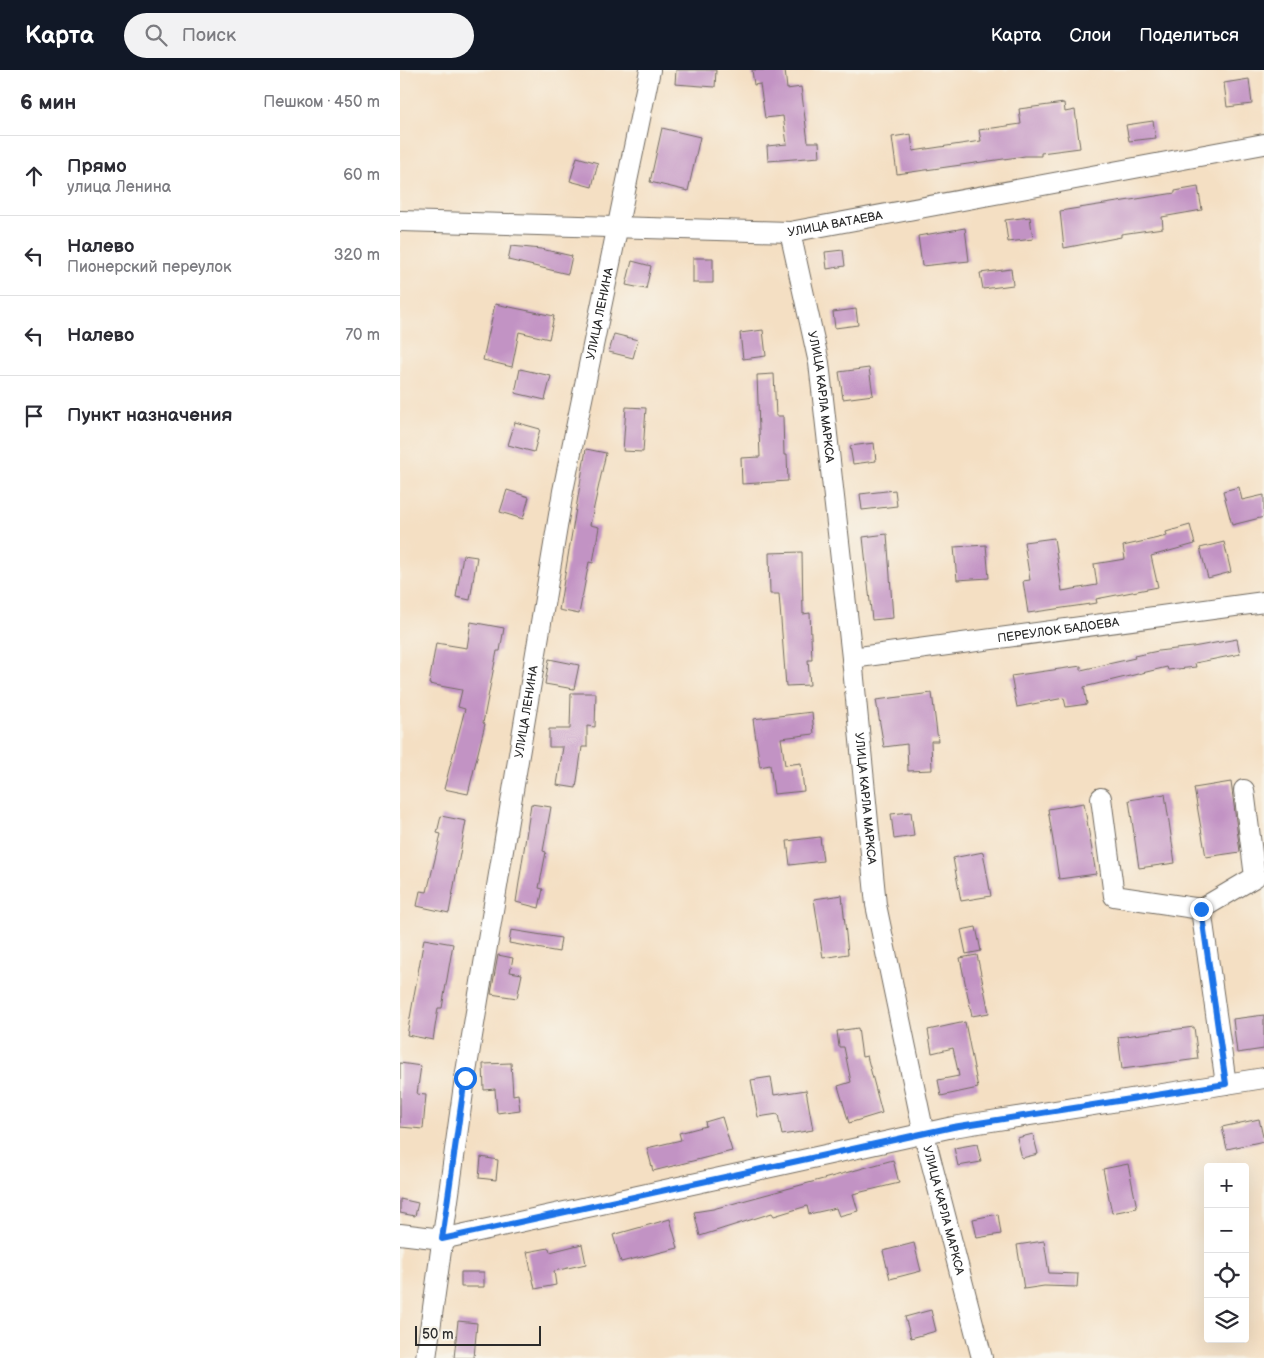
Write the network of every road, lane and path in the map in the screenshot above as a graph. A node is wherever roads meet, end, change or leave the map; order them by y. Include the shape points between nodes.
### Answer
1 (650, 70) edge
2 (1264, 144) edge
3 (400, 221) edge
4 (617, 227) junction
5 (790, 232) junction
6 (1264, 602) edge
7 (852, 658) junction
8 (1244, 790) dead end
9 (1101, 798) dead end
10 (1201, 909) junction
11 (1264, 1078) edge
12 (1226, 1084) junction
13 (924, 1134) junction
14 (400, 1234) edge
15 (442, 1239) junction
16 (426, 1358) edge
17 (982, 1358) edge

1 - 4 street, УЛИЦА ЛЕНИНА
2 - 5 street, УЛИЦА ВАТАЕВА
3 - 4 street, УЛИЦА ВАТАЕВА
4 - 5 street, УЛИЦА ВАТАЕВА
4 - 15 street, УЛИЦА ЛЕНИНА via 563,491 465,1078
5 - 7 street, УЛИЦА КАРЛА МАРКСА via 819,363
6 - 7 street, ПЕРЕУЛОК БАДОЕВА
7 - 13 street, УЛИЦА КАРЛА МАРКСА via 876,905
8 - 10 street via 1255,877
9 - 10 street via 1114,896
10 - 12 street
11 - 12 street
12 - 13 street
13 - 15 street
13 - 17 street, УЛИЦА КАРЛА МАРКСА
14 - 15 street
15 - 16 street, УЛИЦА ЛЕНИНА

